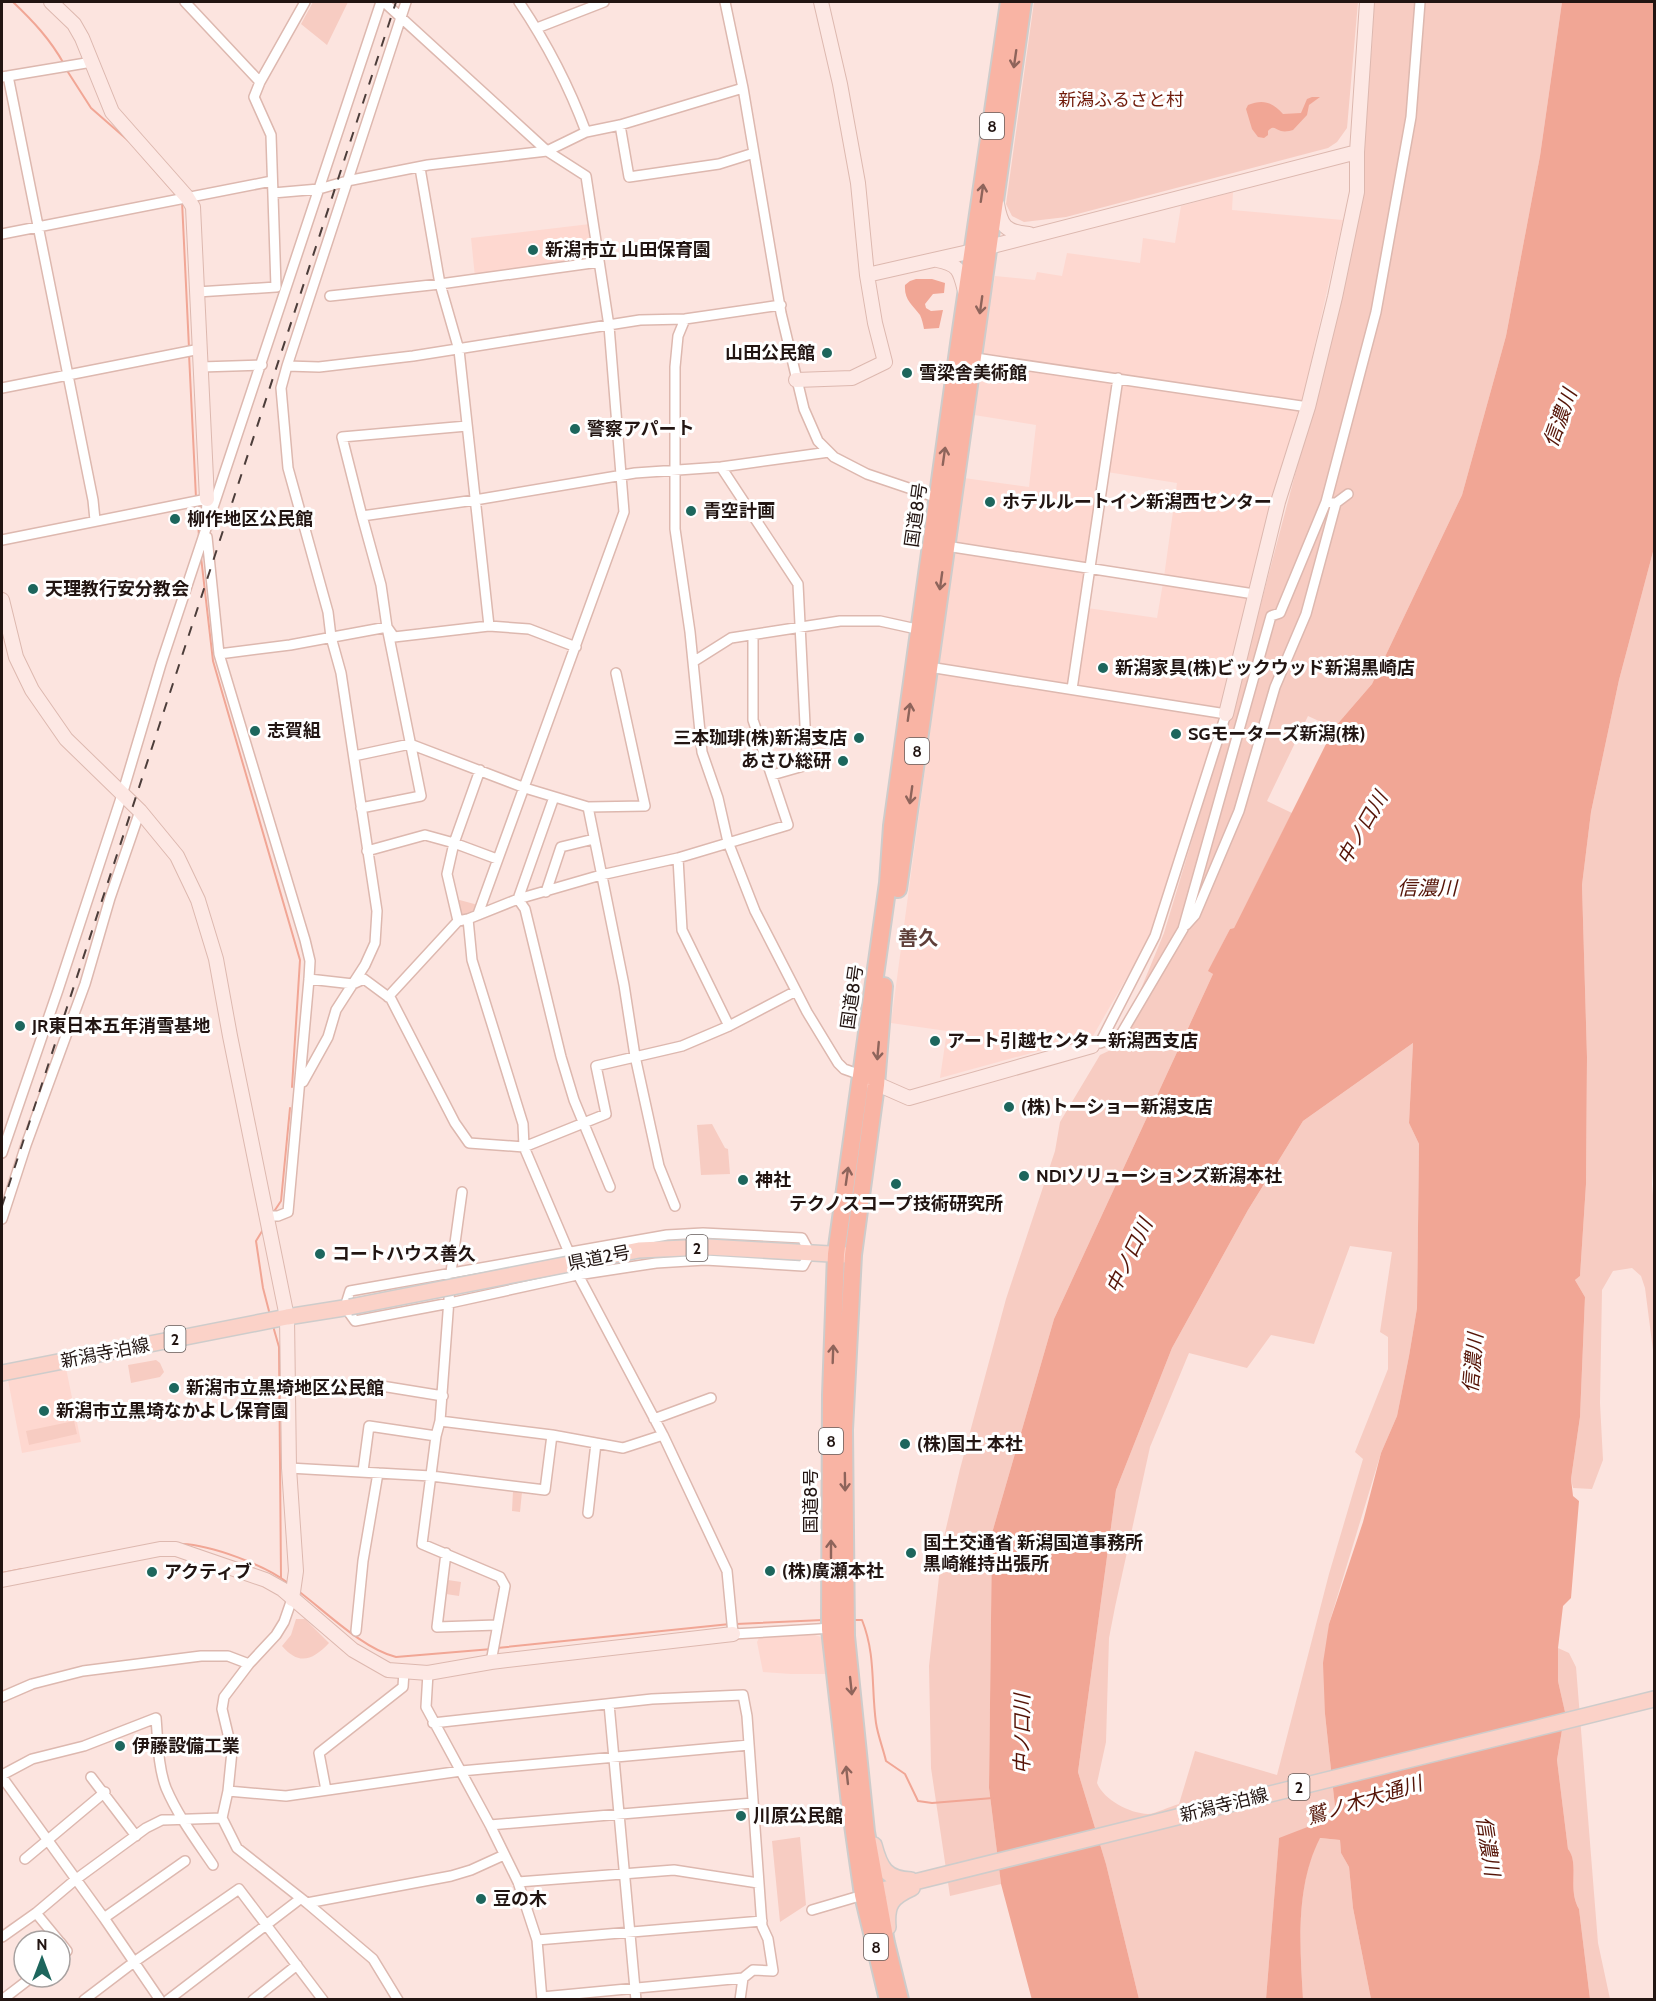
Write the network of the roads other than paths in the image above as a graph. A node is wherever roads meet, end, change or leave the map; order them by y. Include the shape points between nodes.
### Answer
1 (51, 2) edge
2 (185, 2) edge
3 (305, 2) edge
4 (382, 2) edge
5 (406, 2) edge
6 (519, 2) edge
7 (604, 2) edge
8 (725, 2) edge
9 (821, 2) edge
10 (1009, 2) edge
11 (1023, 2) edge
12 (1367, 2) edge
13 (1420, 2) edge
14 (400, 17) junction
15 (537, 28) junction
16 (92, 62) junction
17 (5, 77) edge
18 (260, 82) junction
19 (743, 88) junction
20 (620, 125) junction
21 (585, 132) junction
22 (548, 151) junction
23 (1357, 152) junction
24 (754, 153) junction
25 (420, 168) junction
26 (272, 181) junction
27 (347, 181) junction
28 (319, 189) junction
29 (273, 193) junction
30 (187, 197) junction
31 (996, 199) junction
32 (38, 226) junction
33 (2, 234) edge
34 (1038, 234) junction
35 (981, 249) junction
36 (935, 260) junction
37 (599, 262) junction
38 (867, 275) junction
39 (440, 284) junction
40 (197, 292) junction
41 (330, 296) dead end
42 (967, 296) junction
43 (781, 305) junction
44 (685, 319) junction
45 (609, 326) junction
46 (200, 349) junction
47 (459, 350) junction
48 (965, 356) junction
49 (262, 365) junction
50 (287, 366) junction
51 (201, 367) junction
52 (69, 374) junction
53 (1118, 378) junction
54 (796, 380) junction
55 (2, 388) edge
56 (1308, 407) junction
57 (467, 426) junction
58 (829, 453) junction
59 (722, 467) junction
60 (676, 471) junction
61 (622, 475) junction
62 (1348, 494) dead end
63 (207, 499) junction
64 (945, 499) junction
65 (475, 500) junction
66 (1331, 502) junction
67 (362, 516) junction
68 (95, 520) junction
69 (206, 532) junction
70 (2, 540) edge
71 (946, 546) junction
72 (1089, 569) junction
73 (1254, 594) junction
74 (2, 600) edge
75 (489, 626) junction
76 (387, 627) junction
77 (802, 627) junction
78 (921, 630) junction
79 (753, 635) junction
80 (331, 638) junction
81 (576, 647) junction
82 (219, 654) junction
83 (693, 662) junction
84 (929, 667) junction
85 (616, 673) dead end
86 (1072, 689) junction
87 (1226, 714) junction
88 (410, 744) junction
89 (354, 756) junction
90 (480, 770) junction
91 (772, 775) junction
92 (525, 788) junction
93 (122, 795) junction
94 (554, 797) junction
95 (588, 807) junction
96 (361, 808) junction
97 (140, 811) junction
98 (594, 839) junction
99 (728, 842) junction
100 (454, 843) junction
101 (367, 851) junction
102 (678, 858) junction
103 (498, 859) junction
104 (601, 875) junction
105 (546, 892) junction
106 (519, 899) junction
107 (478, 914) junction
108 (468, 919) junction
109 (458, 921) junction
110 (1183, 929) junction
111 (309, 979) junction
112 (353, 984) junction
113 (796, 991) junction
114 (388, 997) junction
115 (729, 1026) junction
116 (1096, 1045) junction
117 (635, 1056) junction
118 (861, 1075) junction
119 (301, 1084) junction
120 (876, 1085) junction
121 (583, 1123) junction
122 (524, 1147) junction
123 (2, 1153) edge
124 (610, 1188) dead end
125 (462, 1192) dead end
126 (675, 1206) dead end
127 (267, 1216) junction
128 (2, 1219) edge
129 (568, 1252) junction
130 (810, 1253) junction
131 (845, 1255) junction
132 (452, 1272) junction
133 (577, 1275) junction
134 (450, 1303) junction
135 (347, 1307) junction
136 (287, 1317) junction
137 (2, 1373) edge
138 (357, 1382) dead end
139 (443, 1396) junction
140 (711, 1398) dead end
141 (654, 1419) junction
142 (440, 1421) junction
143 (552, 1435) junction
144 (663, 1435) junction
145 (436, 1436) junction
146 (596, 1443) junction
147 (289, 1468) junction
148 (363, 1471) junction
149 (378, 1473) junction
150 (431, 1476) junction
151 (588, 1514) dead end
152 (446, 1553) junction
153 (2, 1580) edge
154 (292, 1599) junction
155 (497, 1625) junction
156 (838, 1628) junction
157 (356, 1631) dead end
158 (733, 1634) junction
159 (491, 1662) junction
160 (249, 1664) junction
161 (404, 1671) junction
162 (428, 1673) junction
163 (2, 1697) edge
164 (1654, 1699) edge
165 (609, 1704) junction
166 (433, 1723) junction
167 (749, 1745) junction
168 (615, 1758) junction
169 (461, 1771) junction
170 (2, 1776) edge
171 (91, 1777) dead end
172 (327, 1790) junction
173 (228, 1791) junction
174 (105, 1792) junction
175 (753, 1803) junction
176 (864, 1812) junction
177 (620, 1814) junction
178 (222, 1818) junction
179 (181, 1819) junction
180 (490, 1826) junction
181 (136, 1836) junction
182 (47, 1840) junction
183 (504, 1855) junction
184 (25, 1859) dead end
185 (185, 1861) dead end
186 (213, 1865) dead end
187 (625, 1874) junction
188 (75, 1880) junction
189 (925, 1880) junction
190 (518, 1882) junction
191 (758, 1883) junction
192 (869, 1893) junction
193 (304, 1901) junction
194 (812, 1910) dead end
195 (36, 1913) junction
196 (104, 1918) junction
197 (762, 1921) junction
198 (267, 1926) junction
199 (49, 1929) edge
200 (630, 1932) junction
201 (2, 1937) edge
202 (537, 1940) junction
203 (886, 1943) junction
204 (134, 1962) junction
205 (297, 1965) junction
206 (743, 1977) junction
207 (16, 1989) edge
208 (635, 1989) junction
209 (542, 1998) edge
210 (2, 2000) edge
211 (84, 2000) edge
212 (160, 2000) edge
213 (168, 2000) edge
214 (253, 2000) edge
215 (322, 2000) edge
216 (398, 2000) edge
217 (636, 2000) edge
218 (740, 2000) edge
219 (888, 2000) edge
220 (900, 2000) edge

1 - 16 street via 74,24
2 - 18 street
3 - 18 street
4 - 14 street
4 - 28 street
5 - 14 street
6 - 15 street
7 - 15 street
8 - 19 street
9 - 38 street via 858,183
35 -> 10 highway, 国道8号 / 8
11 -> 31 highway, 国道8号 / 8
12 - 23 street
13 - 66 street via 1411,117 1376,312
14 - 22 street
14 - 27 street
15 - 21 street
16 - 17 street
16 - 30 street via 112,112
17 - 32 street
18 - 26 street via 254,97 271,135
19 - 20 street
19 - 24 street
20 - 21 street
20 - 24 street via 629,177 719,164
21 - 22 street
22 - 25 street
22 - 37 street via 586,176
23 - 34 street
23 - 56 street via 1357,192
24 - 43 street
25 - 27 street
25 - 39 street
26 - 29 street
26 - 30 street
27 - 28 street
27 - 50 street
28 - 29 street
28 - 49 street
29 - 40 street via 276,288
30 - 32 street
30 - 40 street via 193,207
31 - 34 street via 1004,227
31 - 35 highway, 国道8号 / 8
32 - 33 street
32 - 52 street
34 - 35 street
35 - 36 street
35 - 42 highway, 国道8号 / 8
35 -> 48 highway, 国道8号 / 8
36 - 38 street
36 - 42 street via 953,264
37 - 39 street
37 - 45 street
38 - 54 street via 885,362 852,378
39 - 41 street
39 - 47 street
40 - 46 street
42 - 48 highway, 国道8号 / 8
43 - 44 street
43 - 54 street
44 - 45 street via 640,320
44 - 60 street via 678,336 675,367
45 - 47 street
45 - 61 street
46 - 51 street
46 - 52 street
47 - 50 street via 319,367
47 - 57 street
48 - 53 street
48 - 64 highway, 国道8号 / 8
49 - 51 street
49 - 69 street
50 - 80 street via 281,388 288,468 326,601
51 - 63 street
52 - 55 street
52 - 68 street
53 - 56 street
53 - 72 street
54 - 58 street via 818,441
56 - 73 street
57 - 65 street
57 - 67 street via 342,437
58 - 59 street
58 - 64 street via 867,474
59 - 60 street
59 - 77 street via 798,584
60 - 61 street
60 - 83 street via 675,529
61 - 65 street
61 - 81 street via 624,512
62 - 66 street
63 - 68 street
63 - 69 street
64 - 71 highway, 国道8号 / 8
64 - 78 highway, 国道8号 / 8
65 - 67 street
65 - 75 street
66 - 110 street via 1306,614 1275,687 1239,811 1195,915
66 - 110 street via 1280,613 1271,616
67 - 76 street via 381,585
68 - 70 street
69 - 82 street
69 - 93 street
71 - 72 street
71 -> 84 highway, 国道8号 / 8
72 - 73 street
72 - 86 street
73 - 87 street
74 - 93 street via 16,657 32,690 66,740
75 - 76 street via 394,637
75 - 81 street via 529,629
76 - 80 street
76 - 88 street
77 - 78 street via 860,619
77 - 79 street
77 - 91 street via 807,765
118 -> 78 highway, 国道8号 / 8
79 - 83 street via 731,638
79 - 91 street via 753,720
80 - 82 street
80 - 89 street via 341,673
81 - 92 street
82 - 111 street via 305,940
83 - 99 street via 702,752
84 - 86 street
84 -> 120 highway, 国道8号 / 8 via 884,991
85 - 95 street via 645,806
86 - 87 street
87 - 116 street via 1155,936
88 - 89 street
88 - 90 street
88 - 96 street via 421,796
89 - 96 street
90 - 92 street
90 - 100 street
91 - 99 street via 788,825
92 - 94 street
92 - 103 street
93 - 97 street
93 - 123 street
94 - 95 street
94 - 106 street
95 - 98 street
96 - 101 street
97 - 127 street via 177,856 198,900 216,959
97 - 128 street via 85,984
98 - 104 street
98 - 105 street via 561,847
99 - 102 street
99 - 113 street via 755,911
100 - 101 street via 425,835
100 - 103 street
100 - 109 street via 447,874
101 - 112 street via 377,911 375,943
102 - 104 street
102 - 115 street via 682,930
103 - 107 street
104 - 105 street
104 - 117 street
105 - 106 street
106 - 107 street
106 - 121 street via 525,909 561,1057
107 - 108 street
108 - 109 street
108 - 122 street via 472,960 523,1124
109 - 114 street
110 - 116 street via 1120,1036
111 - 112 street
111 - 119 street
112 - 114 street via 364,979
112 - 119 street via 336,1010 328,1037
113 - 115 street
113 - 118 street via 838,1063
114 - 122 street via 469,1143
115 - 117 street via 682,1046
116 - 120 street via 909,1098
117 - 121 street via 596,1066 606,1114
117 - 126 street via 659,1166
118 - 120 street
131 -> 118 highway, 国道8号 / 8
119 - 127 street via 288,1212
120 - 131 highway, 国道8号 / 8
121 - 122 street
121 - 124 street
122 - 129 street
125 - 132 street
127 - 136 street
129 - 130 street via 667,1235 703,1233 802,1238
129 - 132 street
129 - 133 street
130 - 131 main road, 県道2号 / 2
130 - 133 street via 803,1266 705,1260
130 - 135 main road, 県道2号 / 2, bridge via 708,1247 639,1250
131 - 156 highway, 国道8号 / 8
132 - 134 street
132 - 135 street via 350,1291
133 - 134 street
133 - 141 street
134 - 135 street via 356,1321
134 - 139 street
135 - 136 main road, 新潟寺泊線 / 2
136 - 137 main road, 新潟寺泊線 / 2
136 - 147 street
138 - 139 street
139 - 142 street
140 - 141 street
141 - 144 street
142 - 143 street
142 - 145 street
143 - 146 street
143 - 150 street via 545,1490
144 - 146 street via 623,1448
144 - 158 street via 727,1572
145 - 148 street via 369,1426
145 - 150 street
146 - 151 street
147 - 148 street
147 - 154 street via 296,1571
148 - 149 street
149 - 150 street
149 - 157 street
150 - 152 street via 423,1544
152 - 155 street via 500,1577 505,1586
152 - 155 street via 437,1627
153 - 154 street via 176,1549 266,1580
154 - 160 street via 285,1622
154 - 161 street via 353,1650 388,1670
155 - 159 street
156 - 158 street
156 -> 176 highway, 国道8号 / 8
192 -> 156 highway, 国道8号 / 8 via 850,1804
158 - 159 street
159 - 162 street
160 - 163 street via 228,1656 201,1656 104,1668 32,1684
160 - 173 street via 224,1697 222,1709 232,1751
161 - 162 street
161 - 172 street via 403,1687 319,1753
162 - 166 street via 426,1707
164 - 189 main road, 新潟寺泊線 / 2
165 - 166 street
165 - 167 street via 743,1695
165 - 168 street
166 - 169 street
167 - 168 street
167 - 175 street
168 - 169 street
168 - 177 street
169 - 172 street
169 - 180 street
170 - 179 street via 32,1759 84,1746 156,1718 166,1786
170 - 182 street
171 - 174 street
172 - 173 street via 286,1796
173 - 178 street
174 - 181 street
174 - 182 street
175 - 177 street
175 - 191 street
176 - 189 main road via 871,1821 874,1847 882,1868 897,1879
176 - 192 highway, 国道8号 / 8
177 - 180 street
177 - 187 street
178 - 179 street
178 - 193 street via 237,1848
179 - 181 street via 162,1820
179 - 186 street
180 - 183 street
181 - 188 street
182 - 184 street
182 - 188 street
183 - 190 street
183 - 193 street via 451,1876
185 - 196 street
187 - 190 street
187 - 191 street via 674,1870
187 - 200 street
188 - 195 street
188 - 196 street
189 - 192 main road, 新潟寺泊線 / 2
189 - 203 main road via 891,1904
190 - 202 street
191 - 197 street
192 - 194 street
192 - 203 highway, 国道8号 / 8
192 - 219 highway, 国道8号 / 8
193 - 198 street
193 - 216 street via 373,1959
195 - 199 street
195 - 201 street
196 - 204 street
197 - 200 street
197 - 206 street via 773,1971 753,1970
198 - 204 street via 239,1889
198 - 205 street
198 - 213 street
200 - 202 street
200 - 208 street
202 - 209 street
203 - 220 highway, 国道8号 / 8
204 - 211 street
204 - 212 street
205 - 214 street
205 - 215 street
206 - 208 street
206 - 218 street
207 - 210 street
208 - 209 street
208 - 217 street

